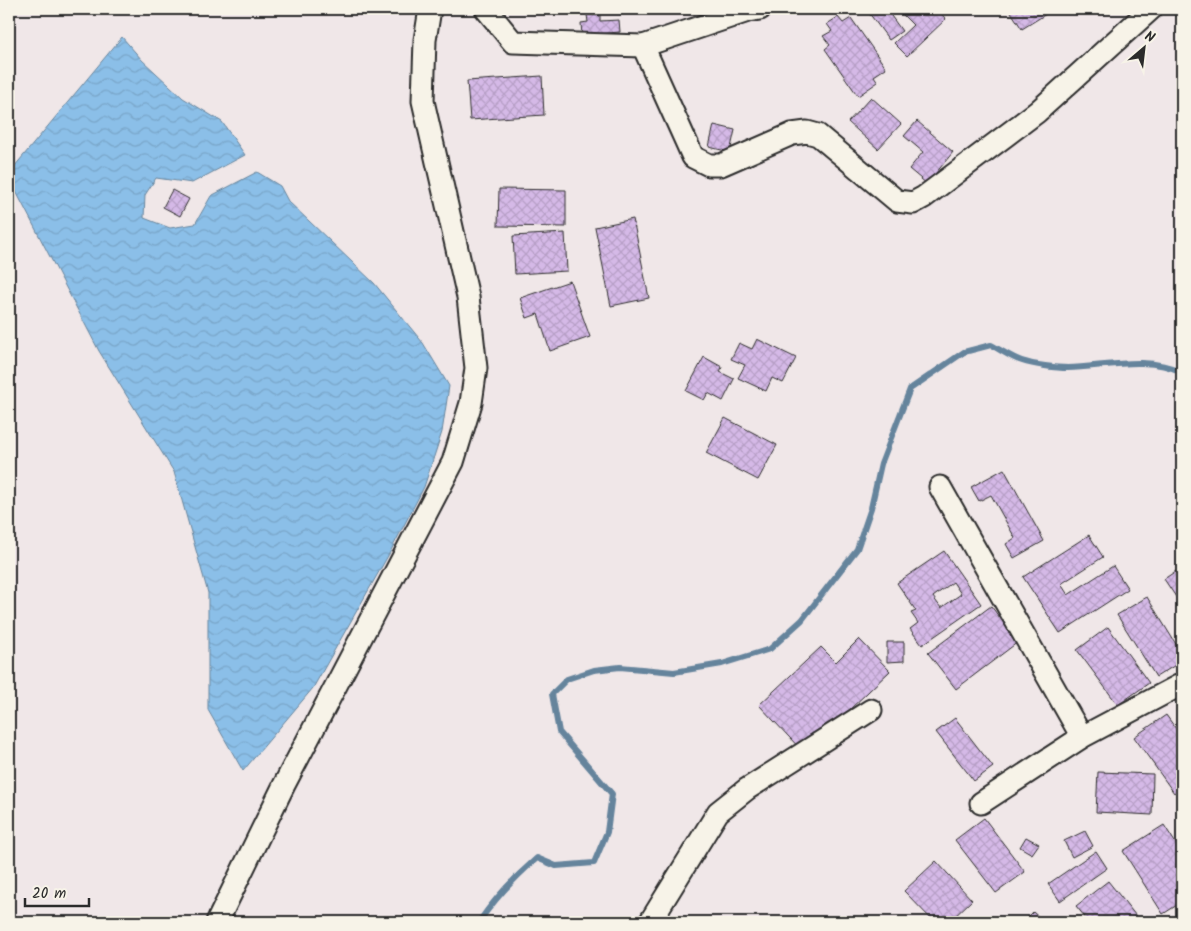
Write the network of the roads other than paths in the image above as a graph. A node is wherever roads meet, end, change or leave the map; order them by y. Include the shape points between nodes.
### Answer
1 (430, 9) edge
2 (486, 9) edge
3 (760, 9) edge
4 (1151, 9) edge
5 (643, 46) junction
6 (940, 487) dead end
7 (1182, 684) edge
8 (871, 710) dead end
9 (1082, 737) junction
10 (982, 803) dead end
11 (217, 922) edge
12 (650, 922) edge

1 - 11 street via 425,40 424,101 468,297 476,368 471,404 453,462 284,785
2 - 5 street via 512,42
3 - 5 street
4 - 5 street via 1037,112 913,203 897,201 818,135 806,132 792,134 721,165 710,165 693,157
6 - 9 street
7 - 9 street
8 - 12 street via 747,789 718,812
9 - 10 street

